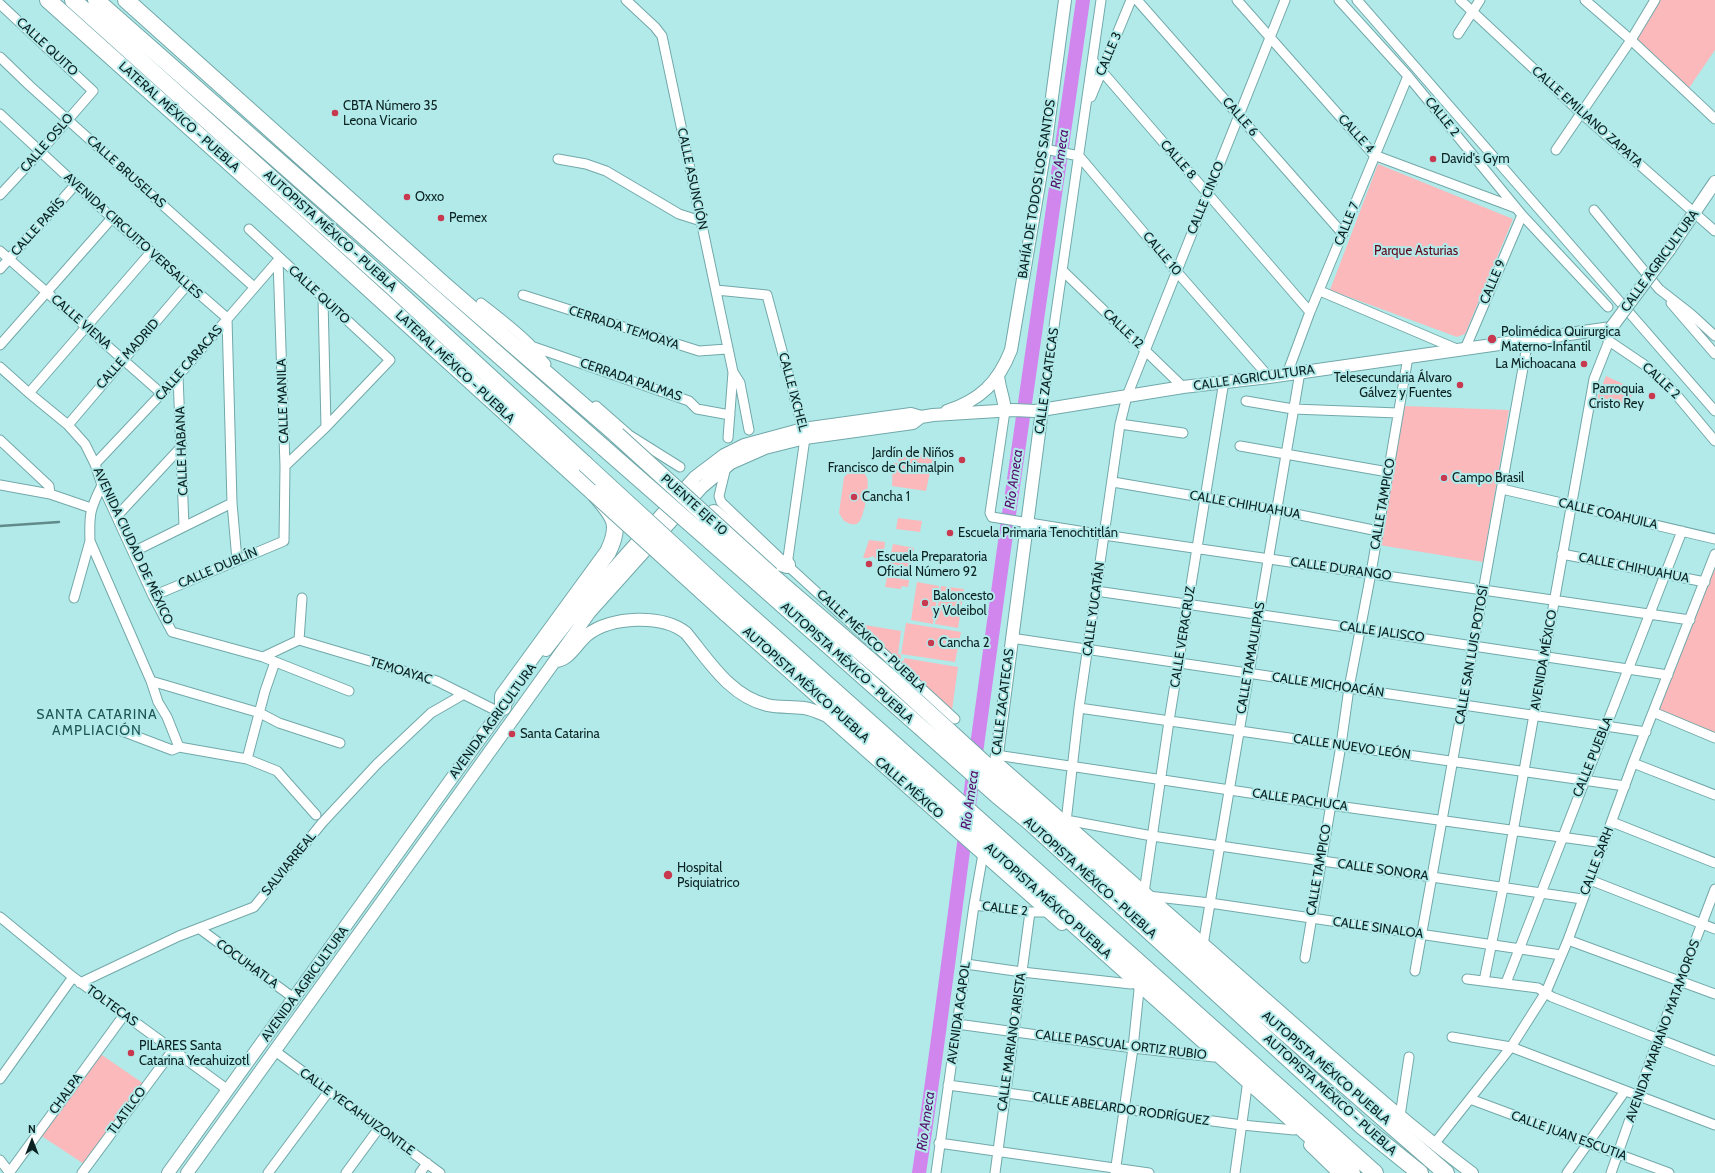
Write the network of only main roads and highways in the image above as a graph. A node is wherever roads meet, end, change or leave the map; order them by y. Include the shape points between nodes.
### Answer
1 (48, 0) edge
2 (73, 0) edge
3 (96, 0) edge
4 (106, 0) edge
5 (126, 0) edge
6 (195, 62) junction
7 (604, 448) joint
8 (594, 493) junction
9 (695, 507) junction
10 (786, 564) road end
11 (765, 579) junction
12 (731, 608) junction
13 (501, 709) road end
14 (1352, 1173) edge
15 (1375, 1173) edge
16 (1420, 1173) edge
17 (1446, 1173) edge

1 - 8 highway, LATERAL MÉXICO - PUEBLA
2 - 12 highway, AUTOPISTA MÉXICO - PUEBLA, bridge via 383,278 585,464
3 - 7 highway, AUTOPISTA MÉXICO - PUEBLA
4 - 6 highway
5 - 6 highway
6 - 9 highway, PUENTE EJE 10, bridge via 548,371
7 - 11 highway, PUENTE EJE 10, bridge
8 - 12 highway, bridge
8 - 13 highway via 613,516 615,528 612,543 601,562 503,696
9 - 10 highway via 713,513 767,558
9 - 11 highway, PUENTE EJE 10, bridge
11 - 16 highway, AUTOPISTA MÉXICO - PUEBLA via 953,757 1031,823 1363,1127
11 - 17 highway, AUTOPISTA MÉXICO PUEBLA via 893,680 1001,779 1164,918
12 - 14 highway, AUTOPISTA MÉXICO PUEBLA via 984,851
12 - 15 highway via 976,815

